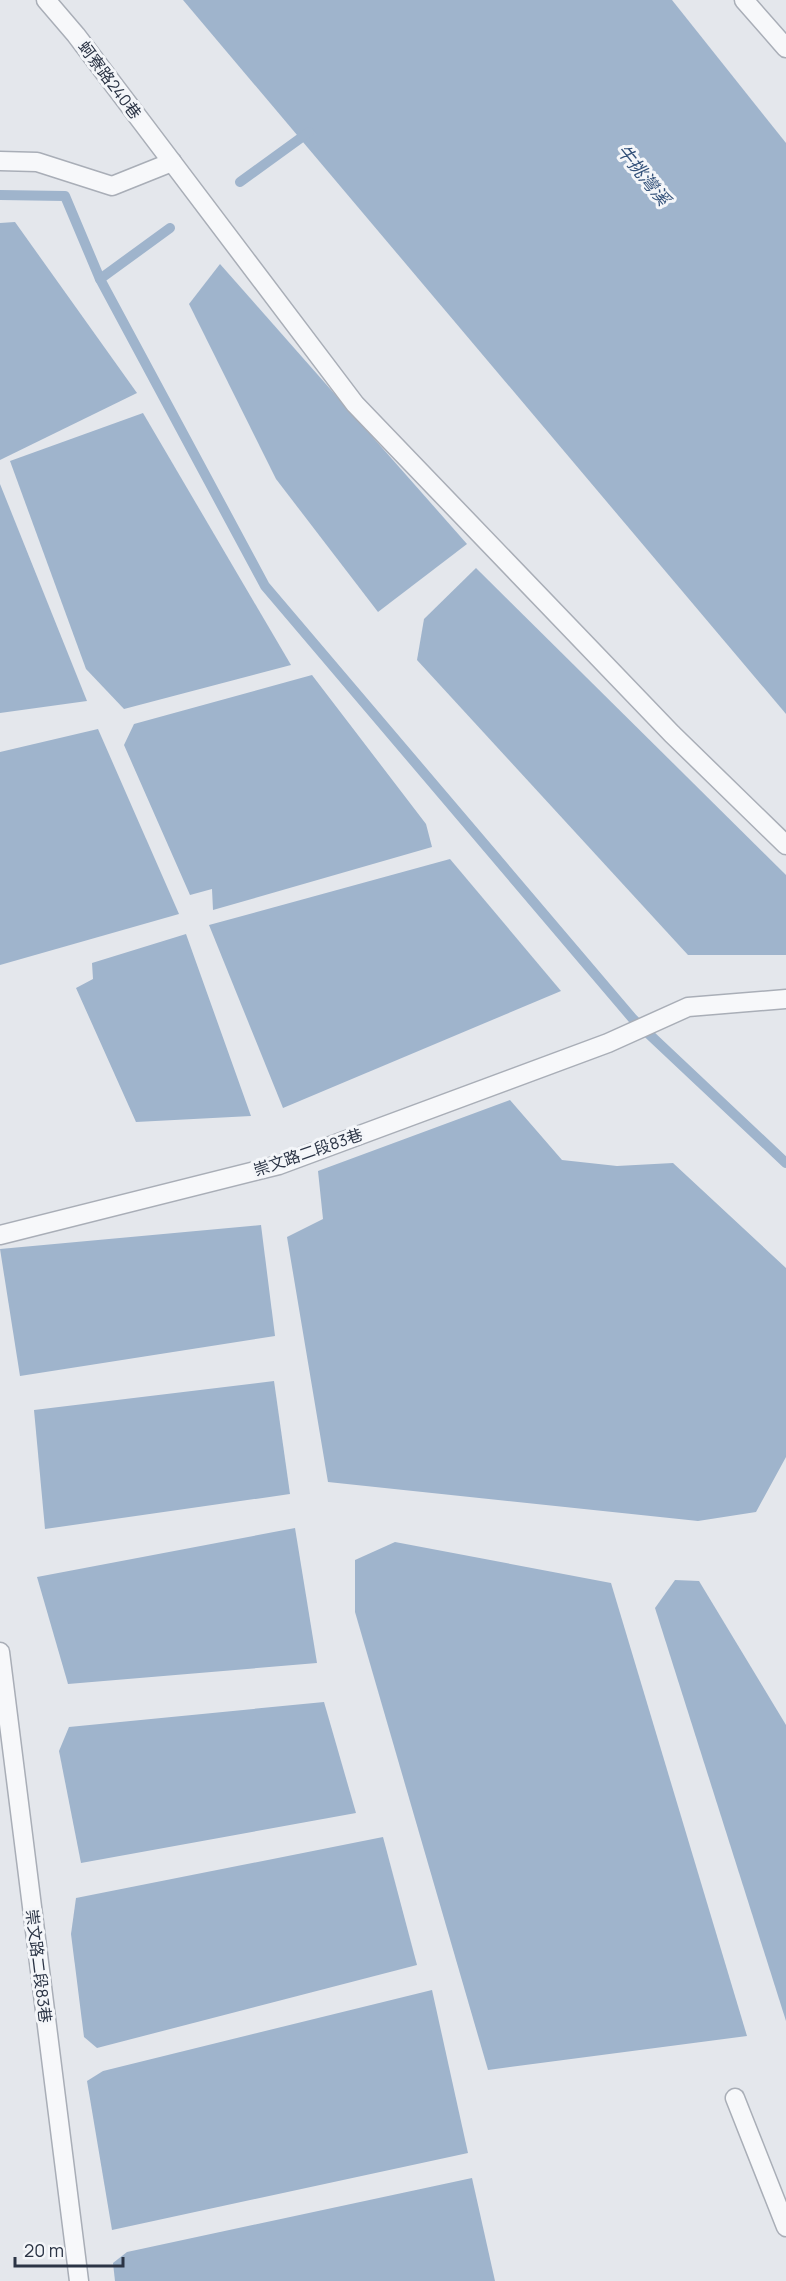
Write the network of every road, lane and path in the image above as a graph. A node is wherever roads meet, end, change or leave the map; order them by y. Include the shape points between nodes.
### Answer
1 (46, 0) edge
2 (744, 0) edge
3 (786, 48) edge
4 (0, 161) edge
5 (172, 162) junction
6 (786, 845) edge
7 (786, 999) edge
8 (0, 1235) edge
9 (0, 1652) edge
10 (735, 2098) dead end
11 (786, 2227) edge
12 (79, 2281) edge

1 - 5 lane, 蚵寮路240巷
2 - 3 lane
4 - 5 lane via 37,162 112,186
5 - 6 lane, 蚵寮路240巷 via 355,404 672,734
7 - 8 lane, 崇文路二段83巷 via 688,1007 608,1043 279,1165
9 - 12 lane, 崇文路二段83巷
10 - 11 lane

